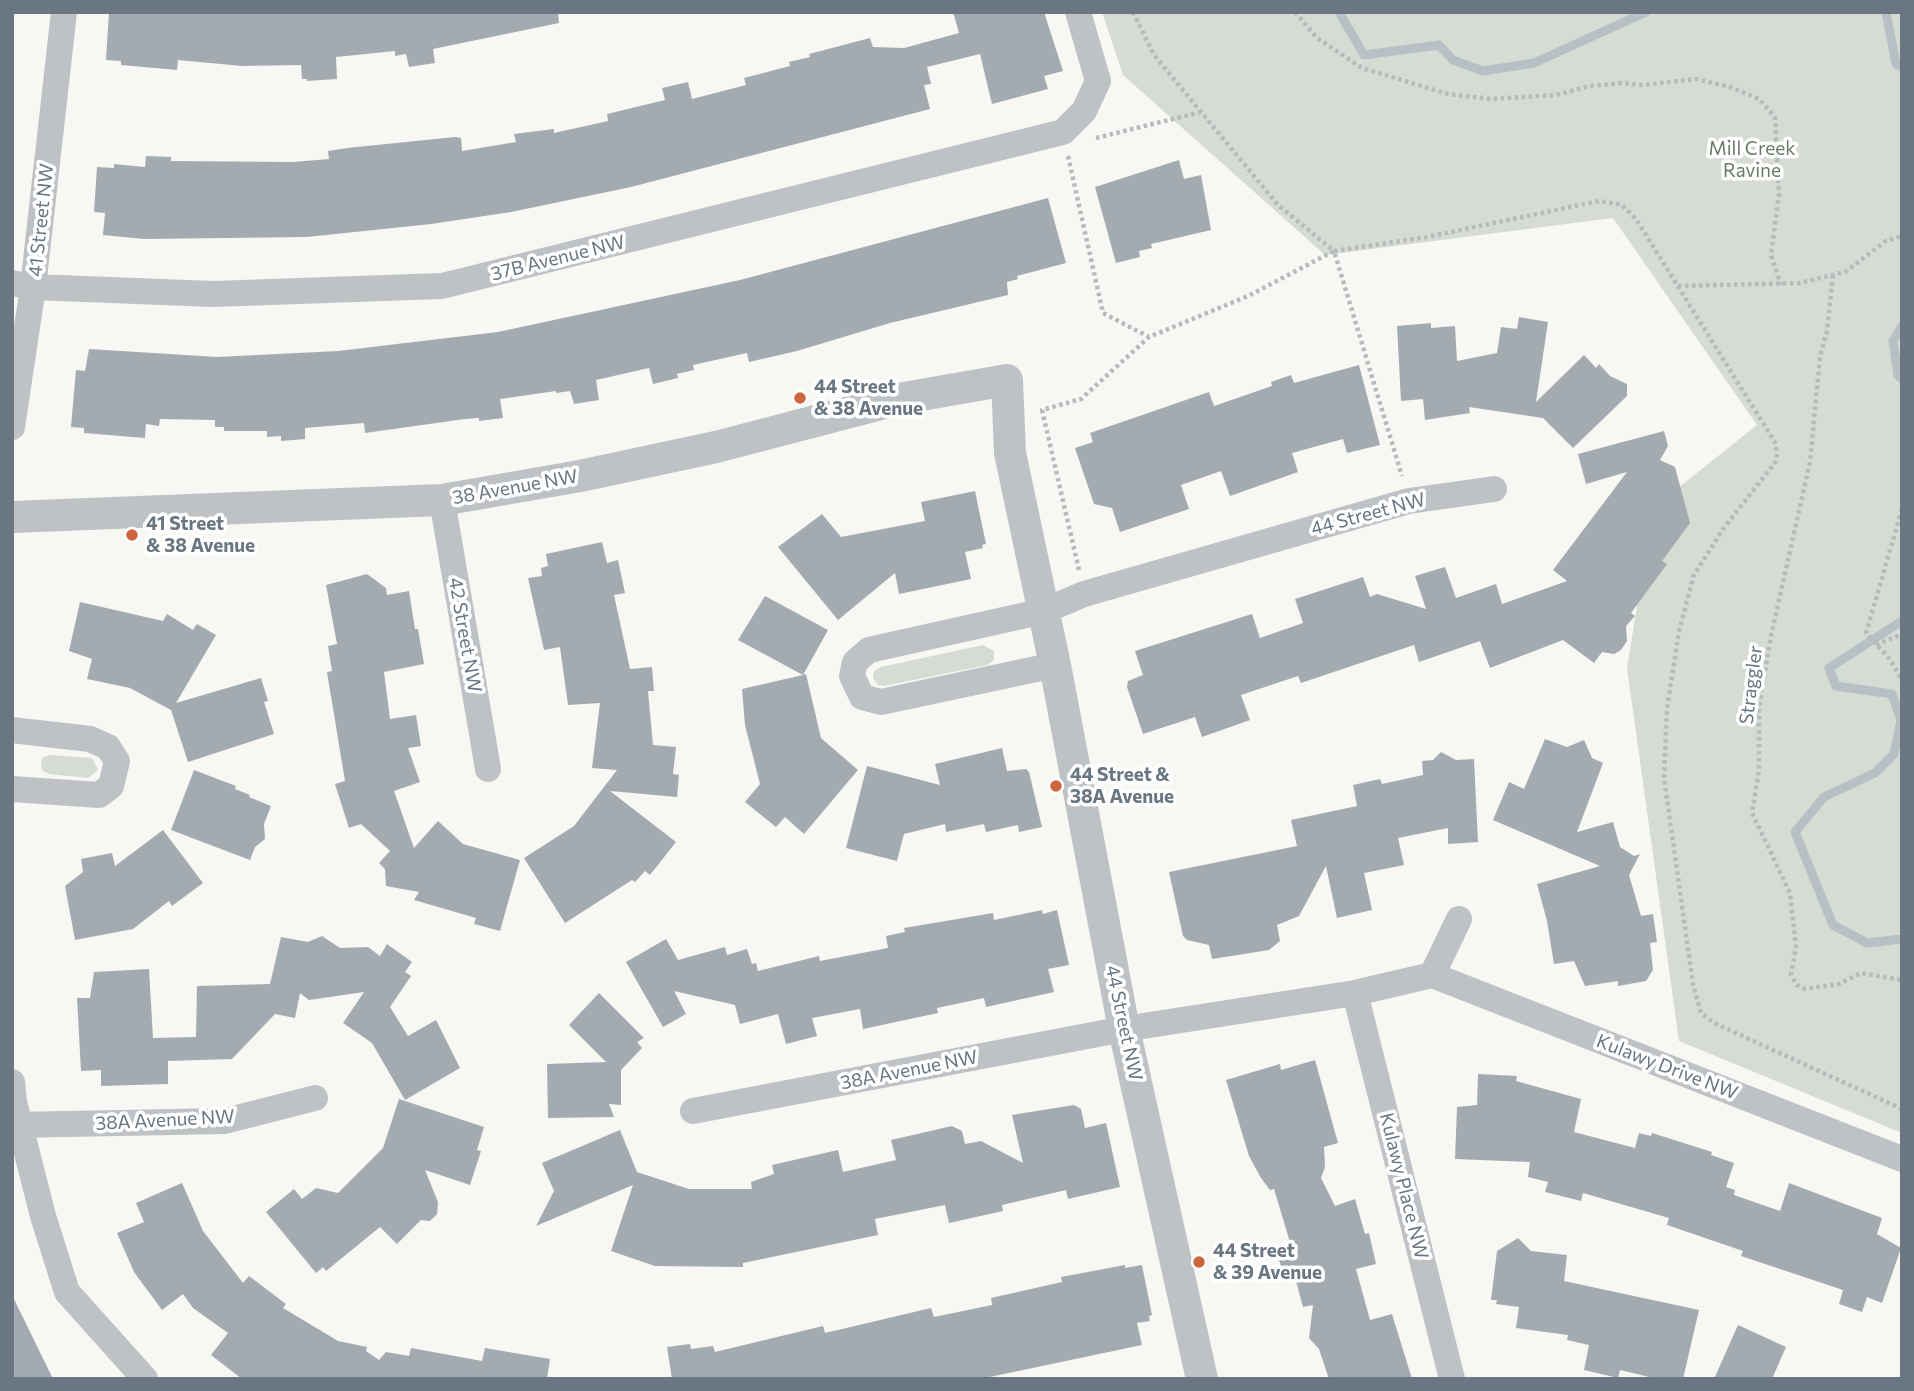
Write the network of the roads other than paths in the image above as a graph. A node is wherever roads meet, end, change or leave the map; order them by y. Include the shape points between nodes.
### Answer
1 (64, 12) edge
2 (1078, 12) edge
3 (23, 285) edge
4 (1007, 380) joint
5 (12, 428) edge
6 (1494, 489) dead end
7 (442, 500) junction
8 (12, 517) edge
9 (1044, 611) junction
10 (1055, 665) junction
11 (12, 730) edge
12 (488, 769) dead end
13 (12, 789) edge
14 (1459, 919) dead end
15 (1432, 975) junction
16 (1355, 993) junction
17 (1124, 1029) junction
18 (12, 1082) edge
19 (315, 1098) dead end
20 (694, 1111) dead end
21 (16, 1125) edge
22 (1902, 1159) edge
23 (145, 1379) edge
24 (1202, 1379) edge
25 (1452, 1379) edge

1 - 3 street, 41 Street NW
2 - 3 street, 37B Avenue NW via 1098,81 1064,138 442,286 213,294
3 - 5 street, 41 Street NW
4 - 7 street, 38 Avenue NW via 904,398 716,447
4 - 9 street, 44 Street NW via 1010,453
6 - 9 street, 44 Street NW via 1409,501 1084,594
7 - 8 street, 38 Avenue NW
7 - 12 street, 42 Street NW
9 - 10 street, 44 Street NW
9 - 10 street, 44 Street NW via 869,650 855,662 854,684 862,697 881,702
10 - 17 street, 44 Street NW
11 - 13 street via 90,739 108,747 117,770 111,786 99,795
14 - 15 street
15 - 16 street
15 - 22 street, Kulawy Drive NW
16 - 17 street
16 - 25 street, Kulawy Place NW
17 - 20 street, 38A Avenue NW
17 - 24 street, 44 Street NW
18 - 21 street
19 - 21 street, 38A Avenue NW via 225,1121
21 - 23 street via 67,1292

